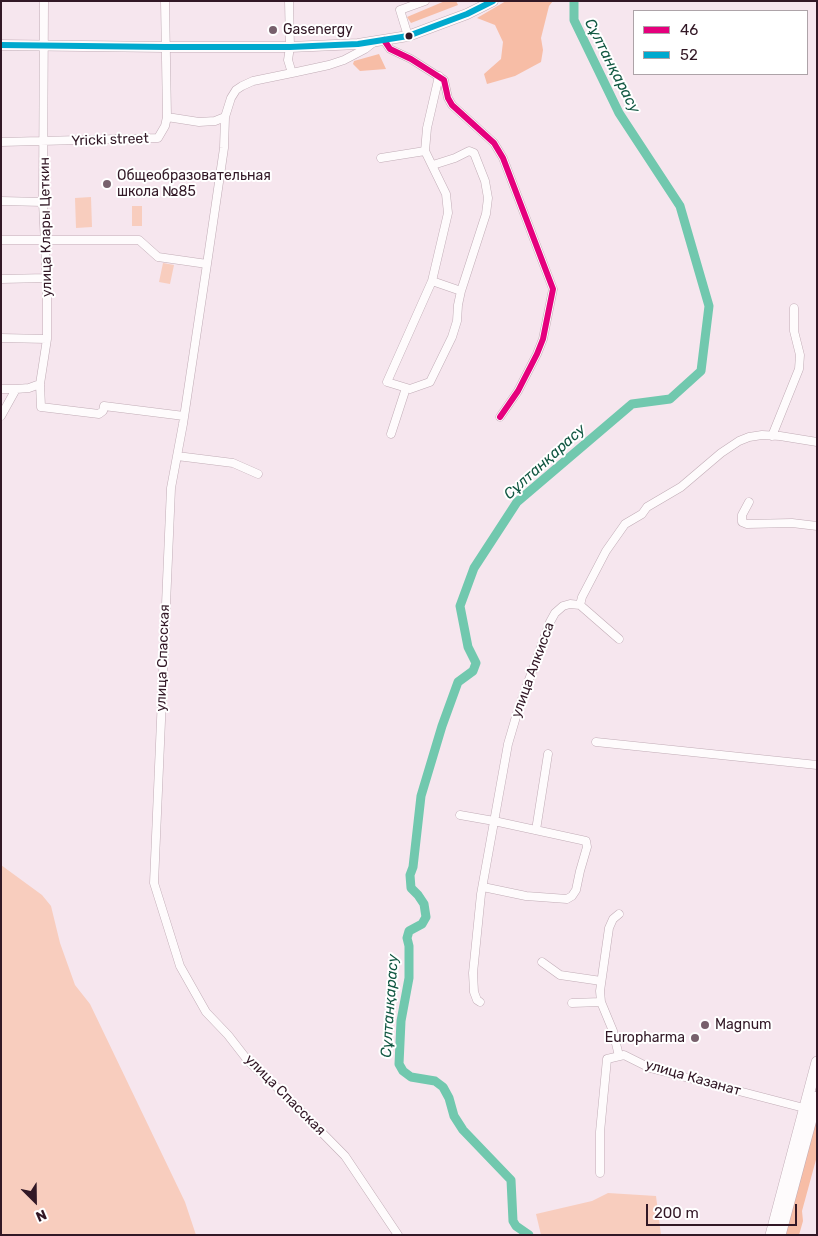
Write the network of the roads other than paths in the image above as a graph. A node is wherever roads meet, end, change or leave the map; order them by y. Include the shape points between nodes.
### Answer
1 (44, 1) edge
2 (165, 1) edge
3 (289, 1) edge
4 (425, 1) edge
5 (493, 1) edge
6 (408, 36) junction
7 (379, 41) junction
8 (1, 45) edge
9 (45, 45) junction
10 (290, 47) junction
11 (165, 48) junction
12 (292, 73) junction
13 (439, 76) junction
14 (167, 117) junction
15 (226, 117) junction
16 (1, 142) edge
17 (45, 142) junction
18 (425, 151) junction
19 (381, 158) dead end
20 (433, 165) junction
21 (1, 201) edge
22 (43, 202) junction
23 (1, 240) edge
24 (46, 240) junction
25 (207, 264) junction
26 (47, 278) junction
27 (1, 279) edge
28 (432, 281) junction
29 (461, 291) junction
30 (794, 308) dead end
31 (1, 338) edge
32 (46, 339) junction
33 (40, 384) junction
34 (406, 388) junction
35 (1, 389) edge
36 (16, 389) junction
37 (1, 416) edge
38 (184, 416) junction
39 (500, 417) dead end
40 (391, 434) dead end
41 (772, 436) junction
42 (817, 442) edge
43 (177, 456) junction
44 (258, 474) dead end
45 (749, 502) dead end
46 (817, 526) edge
47 (580, 606) junction
48 (619, 639) dead end
49 (596, 742) dead end
50 (548, 754) dead end
51 (817, 765) edge
52 (460, 816) dead end
53 (494, 821) junction
54 (536, 830) junction
55 (483, 887) junction
56 (619, 914) dead end
57 (542, 962) dead end
58 (601, 981) junction
59 (480, 1002) dead end
60 (601, 1002) junction
61 (572, 1003) dead end
62 (619, 1056) junction
63 (817, 1062) edge
64 (817, 1097) edge
65 (804, 1108) junction
66 (600, 1173) dead end
67 (398, 1235) edge
68 (770, 1235) edge
69 (780, 1235) edge

1 - 9 street, улица Клары Цеткин
2 - 11 street
3 - 10 street
4 - 6 street via 400,10
5 - 6 main road
6 - 7 main road
7 - 10 main road
7 - 12 street, улица Спасская via 344,60
7 - 13 street
8 - 9 main road
9 - 11 main road
9 - 17 street, улица Клары Цеткин
10 - 11 main road
10 - 12 street via 288,60
11 - 14 street
12 - 15 street, улица Спасская via 242,86 231,98
13 - 18 street
13 - 39 street via 446,84 452,105 494,143 503,158 553,289 538,354
14 - 15 street via 199,122
14 - 17 street, Yricki street via 158,138
15 - 25 street, улица Спасская
16 - 17 street, Yricki street
17 - 22 street, улица Клары Цеткин
18 - 19 street
18 - 20 street
20 - 28 street via 449,204
20 - 29 street via 469,151 474,153 485,181 486,214
21 - 22 street
22 - 24 street, улица Клары Цеткин
23 - 24 street
24 - 25 street via 139,240 158,257
24 - 26 street, улица Клары Цеткин
25 - 38 street, улица Спасская
26 - 27 street
26 - 32 street, улица Клары Цеткин
28 - 29 street
28 - 34 street via 387,382
29 - 34 street via 452,336 430,382
30 - 41 street via 800,369
31 - 32 street
32 - 33 street, улица Клары Цеткин
33 - 36 street
33 - 38 street, улица Клары Цеткин via 41,407 99,414 104,406
34 - 40 street
35 - 36 street
36 - 37 street
38 - 43 street, улица Спасская
41 - 42 street
41 - 47 street via 749,437 740,441 707,463 681,487 625,524 606,551
43 - 44 street via 233,463
43 - 67 street, улица Спасская via 171,488 168,542 154,883 158,898 180,966 206,1012 249,1062 344,1156
45 - 46 street via 742,522
47 - 48 street
47 - 53 street, улица Алкисса via 563,606 550,622 508,744
49 - 51 street
50 - 54 street
52 - 53 street
53 - 54 street
53 - 55 street, улица Алкисса
54 - 55 street via 586,841 572,896 567,899 526,896
55 - 59 street, улица Алкисса via 473,973 474,992
56 - 58 street via 609,928
57 - 58 street via 560,975
58 - 60 street
60 - 61 street
60 - 62 street
62 - 65 street, улица Казанат via 624,1055 650,1068
62 - 66 street via 607,1059 600,1132
63 - 65 highway
64 - 69 highway
65 - 68 highway

